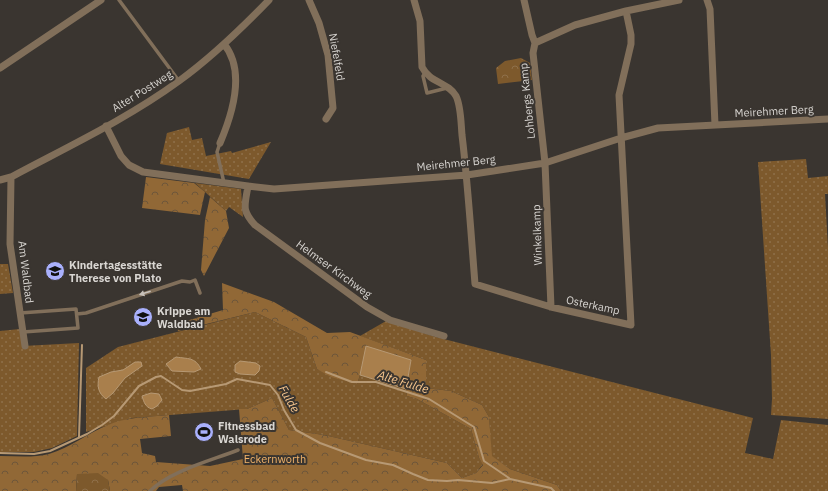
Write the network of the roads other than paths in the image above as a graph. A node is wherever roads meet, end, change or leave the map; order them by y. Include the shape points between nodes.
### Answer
1 (101, 0) edge
2 (119, 0) edge
3 (269, 0) edge
4 (309, 0) edge
5 (414, 0) edge
6 (679, 0) edge
7 (707, 0) edge
8 (524, 1) edge
9 (626, 11) junction
10 (535, 43) junction
11 (224, 44) junction
12 (0, 68) edge
13 (425, 73) junction
14 (179, 81) junction
15 (449, 88) junction
16 (326, 119) dead end
17 (828, 119) edge
18 (716, 125) junction
19 (106, 126) junction
20 (621, 138) junction
21 (220, 143) joint
22 (545, 163) junction
23 (467, 175) junction
24 (11, 177) junction
25 (0, 180) edge
26 (224, 183) junction
27 (248, 186) junction
28 (200, 293) dead end
29 (551, 307) junction
30 (20, 313) junction
31 (76, 314) junction
32 (23, 332) junction
33 (444, 336) dead end
34 (24, 346) dead end
35 (238, 450) dead end
36 (150, 491) edge

1 - 12 street
2 - 14 lane
3 - 11 street, Alter Postweg
4 - 16 street, Niefelfeld via 328,55 333,108
5 - 13 street via 420,21 421,64
6 - 9 street
7 - 18 street via 710,9
8 - 10 street, Lohbergs Kamp
9 - 10 street via 575,25
9 - 20 street via 631,44 619,95
10 - 22 street, Lohbergs Kamp via 533,53
11 - 14 street, Alter Postweg
11 - 21 street via 230,51 236,86 227,127
13 - 15 street
13 - 15 lane via 423,76 427,94
14 - 19 street, Alter Postweg via 144,105
15 - 23 street via 458,101
17 - 18 street, Meirehmer Berg
18 - 20 street, Meirehmer Berg via 658,128
19 - 24 street, Alter Postweg
19 - 26 street, Meirehmer Berg via 121,156 129,165 143,172 209,184
20 - 22 street, Meirehmer Berg
20 - 29 street, Osterkamp via 631,324
21 - 26 lane via 217,152
22 - 23 street, Meirehmer Berg
22 - 29 street, Winkelkamp
23 - 27 street, Meirehmer Berg via 274,189
23 - 29 street, Osterkamp via 474,284
24 - 25 street, Alter Postweg
24 - 30 street, Am Waldbad via 10,244
26 - 27 street, Meirehmer Berg
27 - 33 street, Helmser Kirchweg via 245,208 255,225 367,307 390,320
28 -> 31 lane via 195,280 182,281 86,313
30 - 31 lane via 76,309
30 - 32 street, Am Waldbad
31 - 32 lane via 78,328
32 - 34 street, Am Waldbad
35 - 36 lane via 176,473

